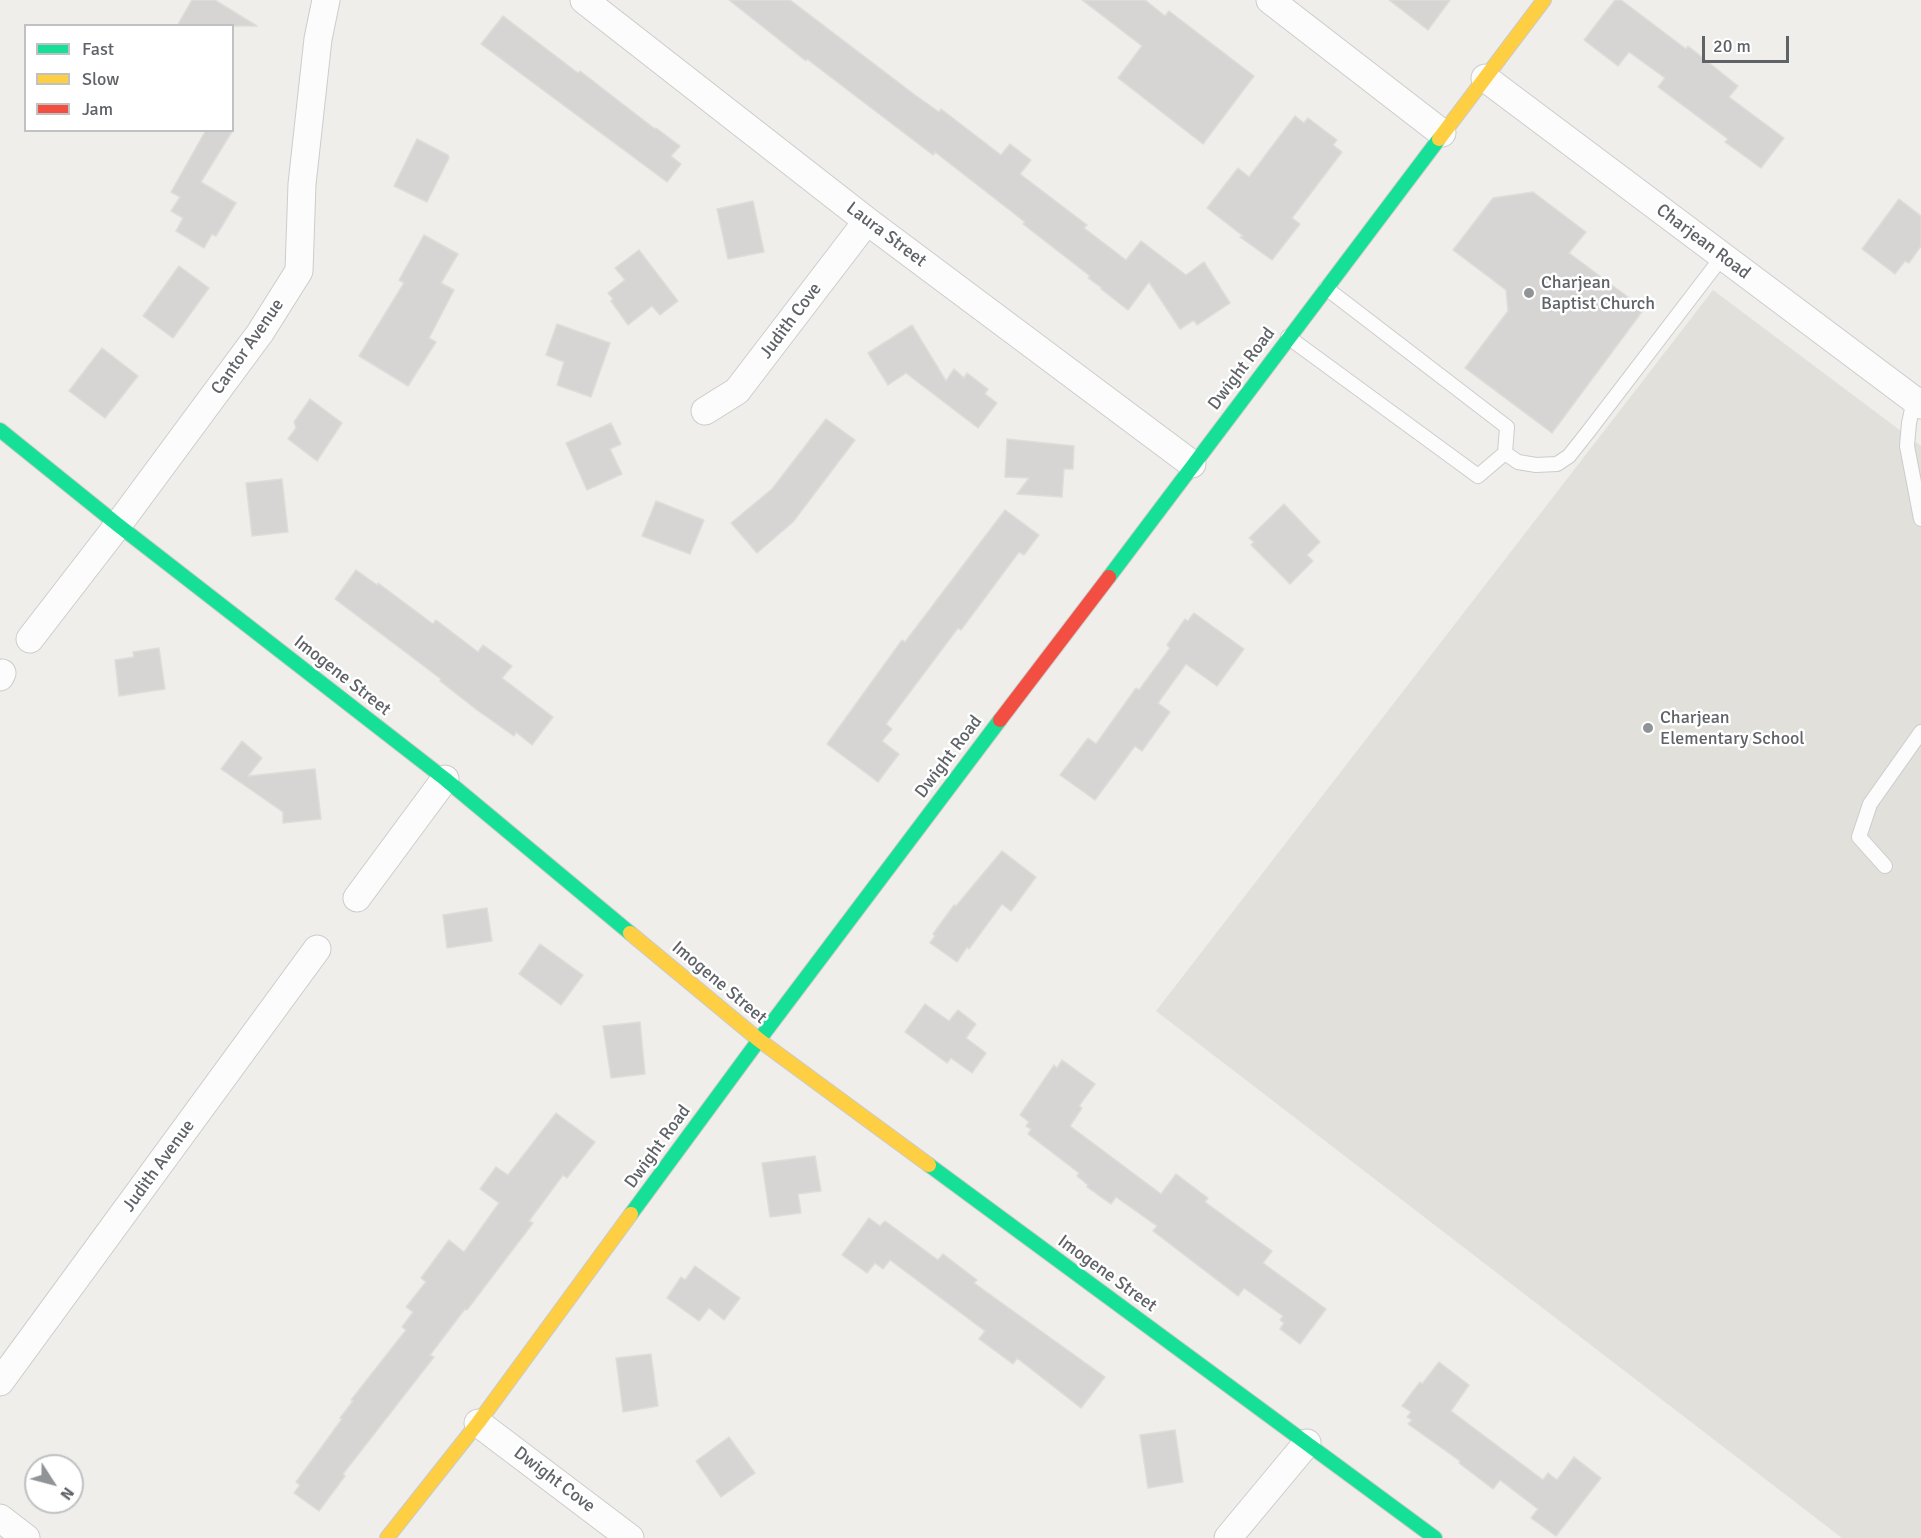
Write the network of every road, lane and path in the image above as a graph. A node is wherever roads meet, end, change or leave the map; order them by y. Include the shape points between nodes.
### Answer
1 (326, 0) edge
2 (584, 0) edge
3 (1270, 0) edge
4 (1544, 0) edge
5 (1485, 78) junction
6 (1442, 133) junction
7 (867, 221) junction
8 (1722, 256) junction
9 (1326, 288) junction
10 (1288, 337) junction
11 (1918, 402) edge
12 (705, 411) dead end
13 (0, 430) edge
14 (1505, 453) junction
15 (1192, 464) junction
16 (1921, 519) edge
17 (118, 525) junction
18 (30, 639) dead end
19 (1921, 732) edge
20 (445, 779) junction
21 (1885, 866) dead end
22 (357, 898) dead end
23 (317, 949) dead end
24 (759, 1040) junction
25 (0, 1382) edge
26 (478, 1423) junction
27 (1307, 1443) junction
28 (0, 1518) edge
29 (26, 1538) edge
30 (387, 1538) edge
31 (630, 1538) edge
32 (1228, 1538) edge
33 (1435, 1538) edge

1 - 17 street, Cantor Avenue via 302,184 299,271 260,333
2 - 7 street, Laura Street
3 - 6 street
4 - 5 street, Dwight Road
5 - 6 street, Dwight Road
5 - 8 street, Charjean Road
6 - 9 street, Dwight Road
7 - 12 street, Judith Cove via 737,391
7 - 15 street, Laura Street
8 - 11 street, Charjean Road
8 - 14 lane via 1569,456 1557,464 1536,465 1518,462
9 - 10 street, Dwight Road
9 - 14 lane via 1507,427
10 - 14 lane via 1478,476
10 - 15 street, Dwight Road
11 - 16 lane via 1909,423 1907,446
13 - 17 street, Imogene Street
15 - 24 street, Dwight Road
17 - 18 street, Cantor Avenue
17 - 20 street, Imogene Street
19 - 21 lane via 1870,804 1859,837
20 - 22 street
20 - 24 street, Imogene Street
23 - 25 street, Judith Avenue
24 - 26 street, Dwight Road
24 - 27 street, Imogene Street
26 - 30 street, Dwight Road
26 - 31 street, Dwight Cove
27 - 32 street
27 - 33 street, Imogene Street
28 - 29 street

